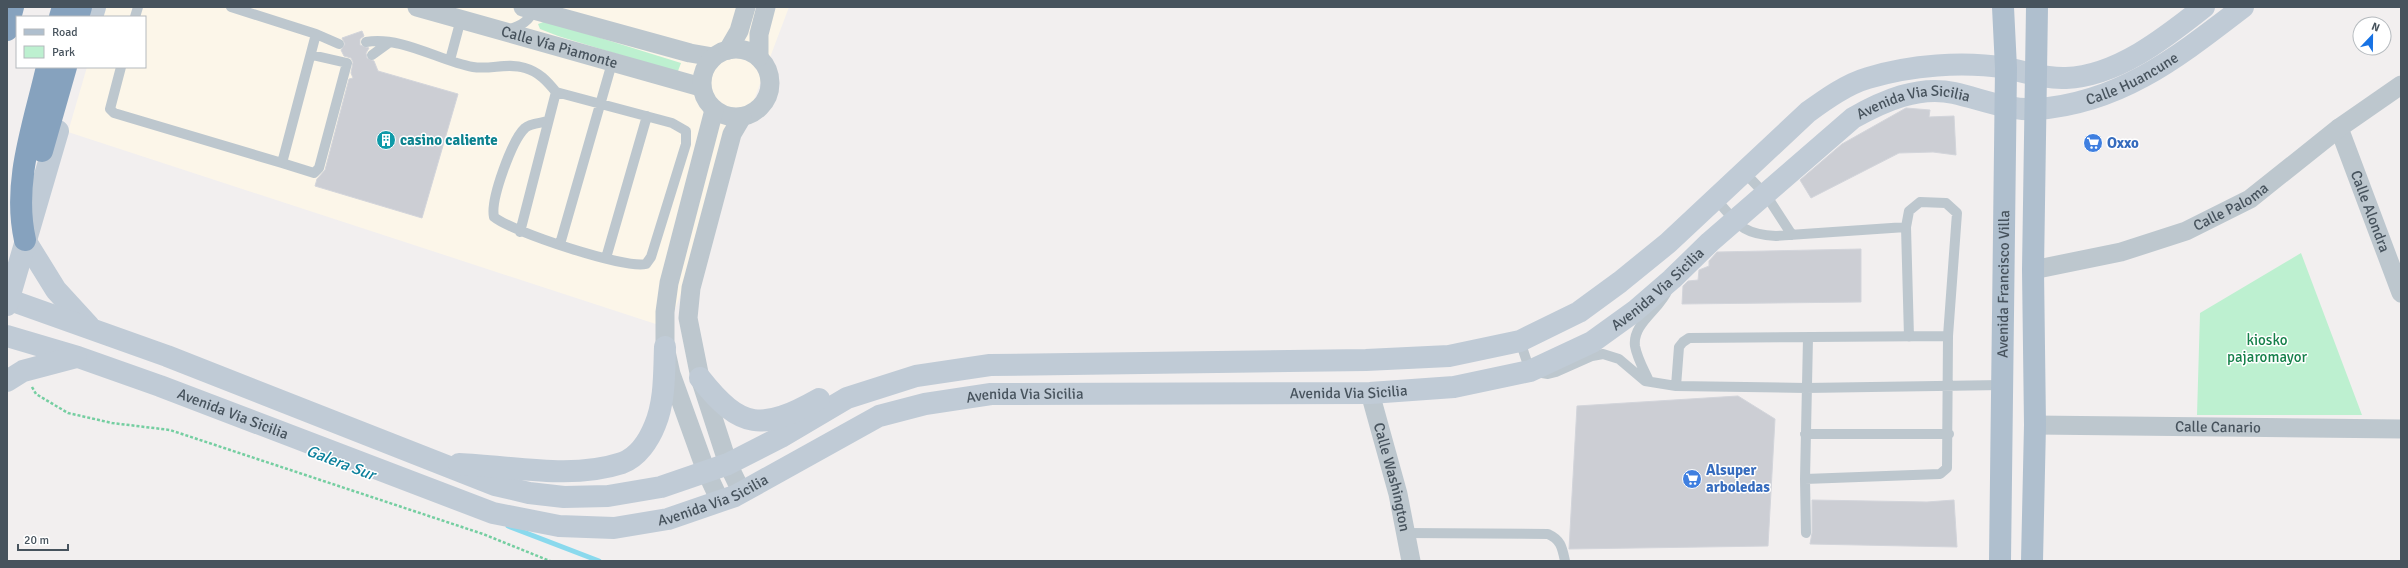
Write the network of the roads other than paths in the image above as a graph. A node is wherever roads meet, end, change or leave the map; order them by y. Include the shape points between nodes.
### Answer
1 (13, 7) edge
2 (417, 7) edge
3 (746, 7) edge
4 (766, 7) edge
5 (2003, 7) edge
6 (2037, 7) edge
7 (2204, 7) edge
8 (2243, 7) edge
9 (237, 8) edge
10 (531, 8) edge
11 (461, 19) junction
12 (7, 30) edge
13 (502, 31) junction
14 (316, 34) junction
15 (366, 42) dead end
16 (390, 42) junction
17 (339, 44) dead end
18 (720, 53) junction
19 (312, 55) junction
20 (372, 55) dead end
21 (759, 57) junction
22 (450, 60) junction
23 (612, 63) junction
24 (37, 68) edge
25 (47, 68) edge
26 (66, 68) edge
27 (77, 68) edge
28 (121, 68) edge
29 (2006, 68) junction
30 (2037, 76) junction
31 (2401, 85) edge
32 (702, 87) junction
33 (556, 92) junction
34 (601, 103) junction
35 (2004, 107) junction
36 (2036, 109) junction
37 (714, 110) junction
38 (647, 116) junction
39 (742, 117) junction
40 (548, 121) junction
41 (2339, 128) junction
42 (282, 163) junction
43 (1744, 172) junction
44 (7, 178) edge
45 (1766, 195) junction
46 (1716, 199) junction
47 (1735, 220) junction
48 (7, 224) edge
49 (1906, 227) junction
50 (520, 232) junction
51 (1792, 235) junction
52 (25, 240) junction
53 (560, 244) junction
54 (606, 258) junction
55 (2033, 270) junction
56 (1672, 279) junction
57 (2401, 294) edge
58 (7, 301) edge
59 (91, 329) junction
60 (7, 336) edge
61 (1948, 336) junction
62 (1909, 337) junction
63 (1808, 338) junction
64 (1520, 341) junction
65 (665, 347) junction
66 (78, 357) junction
67 (1530, 371) junction
68 (15, 376) edge
69 (700, 378) junction
70 (1649, 381) junction
71 (2002, 385) junction
72 (1676, 386) junction
73 (1948, 386) junction
74 (883, 387) junction
75 (1806, 388) junction
76 (1370, 393) junction
77 (2035, 425) junction
78 (2401, 429) edge
79 (1805, 434) junction
80 (1949, 434) junction
81 (442, 464) junction
82 (728, 464) junction
83 (706, 471) junction
84 (1805, 479) junction
85 (742, 492) junction
86 (720, 501) junction
87 (1406, 533) junction
88 (1806, 533) dead end
89 (1411, 561) edge
90 (1565, 561) edge
91 (2000, 561) edge
92 (2032, 561) edge

1 - 12 highway
2 - 11 street, Calle Vía Piamonte
3 - 18 street via 739,31
4 - 21 street via 759,34
5 - 29 main road, Avenida Francisco Villa
6 - 30 main road, Avenida Francisco Villa
7 - 30 street, Calle Huancune via 2125,61 2100,72 2066,78
8 - 36 street, Calle Huancune via 2132,84 2073,104
9 - 14 lane
10 - 13 lane via 525,23
10 - 18 street, Calle Vía Piamonte via 690,54
11 - 13 street, Calle Vía Piamonte
11 - 22 lane
13 - 23 street, Calle Vía Piamonte
14 - 17 lane
14 - 19 lane
15 - 16 lane
16 - 20 lane
16 - 22 lane
18 - 21 street via 749,51
18 - 32 street via 706,65
19 - 42 lane
19 - 42 lane via 347,62 318,170 314,173
21 - 39 street via 769,74 768,95 756,111
22 - 33 lane via 489,69 507,65 523,67 544,78
23 - 32 street, Calle Vía Piamonte
23 - 34 lane
24 - 44 highway
25 - 52 highway via 21,180 20,219
26 - 48 highway via 37,165 23,199
27 - 52 street
28 - 42 lane via 111,101 110,109 114,112
29 - 30 street, Calle Huancune
29 - 35 main road, Avenida Francisco Villa
29 - 43 street, Avenida Via Sicilia via 1955,65 1907,70 1867,78 1831,96 1808,112
30 - 36 main road, Avenida Francisco Villa
31 - 41 street, Calle Paloma
32 - 37 street via 706,100
33 - 34 lane
33 - 40 lane
34 - 38 lane
34 - 53 lane
35 - 36 street, Calle Huancune
35 - 45 street, Avenida Via Sicilia via 1952,92 1922,92 1894,98 1853,118
35 - 71 main road, Avenida Francisco Villa
36 - 55 main road, Avenida Francisco Villa
37 - 39 street via 728,116
37 - 65 street via 669,282 665,312
38 - 54 lane
38 - 54 lane via 680,126 686,131 686,144 651,257 646,264 638,266
39 - 69 street via 732,134 691,288 688,318
40 - 50 lane
40 - 50 lane via 526,126 517,136 510,150 494,202 494,217
41 - 55 street, Calle Paloma via 2250,199 2186,231 2121,252
41 - 57 street, Calle Alondra
43 - 45 lane
43 - 46 street, Avenida Via Sicilia
45 - 47 street, Avenida Via Sicilia
45 - 51 lane
46 - 47 lane
46 - 64 street, Avenida Via Sicilia via 1668,243 1579,312
47 - 51 lane via 1744,230 1753,234
47 - 56 street, Avenida Via Sicilia
49 - 51 lane
49 - 61 lane via 1909,211 1920,202 1946,203 1958,213
49 - 62 lane
50 - 53 lane
52 - 58 street
52 - 59 street via 56,290
53 - 54 lane
55 - 77 main road, Avenida Francisco Villa
56 - 67 street, Avenida Via Sicilia via 1592,342
56 - 70 lane via 1665,299 1636,333 1635,346
58 - 59 street, Avenida Via Sicilia
59 - 81 street, Avenida Via Sicilia via 167,356
60 - 66 street, Avenida Via Sicilia
61 - 62 lane
61 - 73 lane
62 - 63 lane
63 - 72 lane via 1686,339 1679,347
63 - 75 lane
64 - 67 lane
64 - 74 street, Avenida Via Sicilia via 1449,356 1366,360 990,365 916,376
65 - 81 street via 661,405 655,425 644,447 623,462 585,470 542,471
65 - 83 street via 671,374
66 - 68 street
66 - 86 street, Avenida Via Sicilia via 493,513 559,526 614,528 668,519
67 - 70 lane via 1548,374 1603,354 1619,359 1635,374
67 - 76 street, Avenida Via Sicilia via 1454,387
69 - 74 street via 717,399 740,416 768,422 796,412 846,384 864,382
69 - 82 street
70 - 72 lane
71 - 73 lane
71 - 77 main road via 2018,397 2026,415
71 - 91 main road, Avenida Francisco Villa
72 - 75 lane
73 - 75 lane
73 - 80 lane
74 - 82 street, Avenida Via Sicilia via 848,398
75 - 79 lane
76 - 85 street, Avenida Via Sicilia via 991,394 925,404 879,416
76 - 87 street, Calle Washington
77 - 78 street, Calle Canario
77 - 92 main road, Avenida Francisco Villa
79 - 80 lane
79 - 84 lane
80 - 84 lane via 1946,468 1940,474
81 - 83 street, Avenida Via Sicilia via 495,485 529,493 564,497 608,496 661,487
82 - 83 street, Avenida Via Sicilia
82 - 85 street
83 - 86 street
84 - 88 lane
85 - 86 street, Avenida Via Sicilia
87 - 89 street, Calle Washington
87 - 90 lane via 1548,534 1557,538 1562,546

